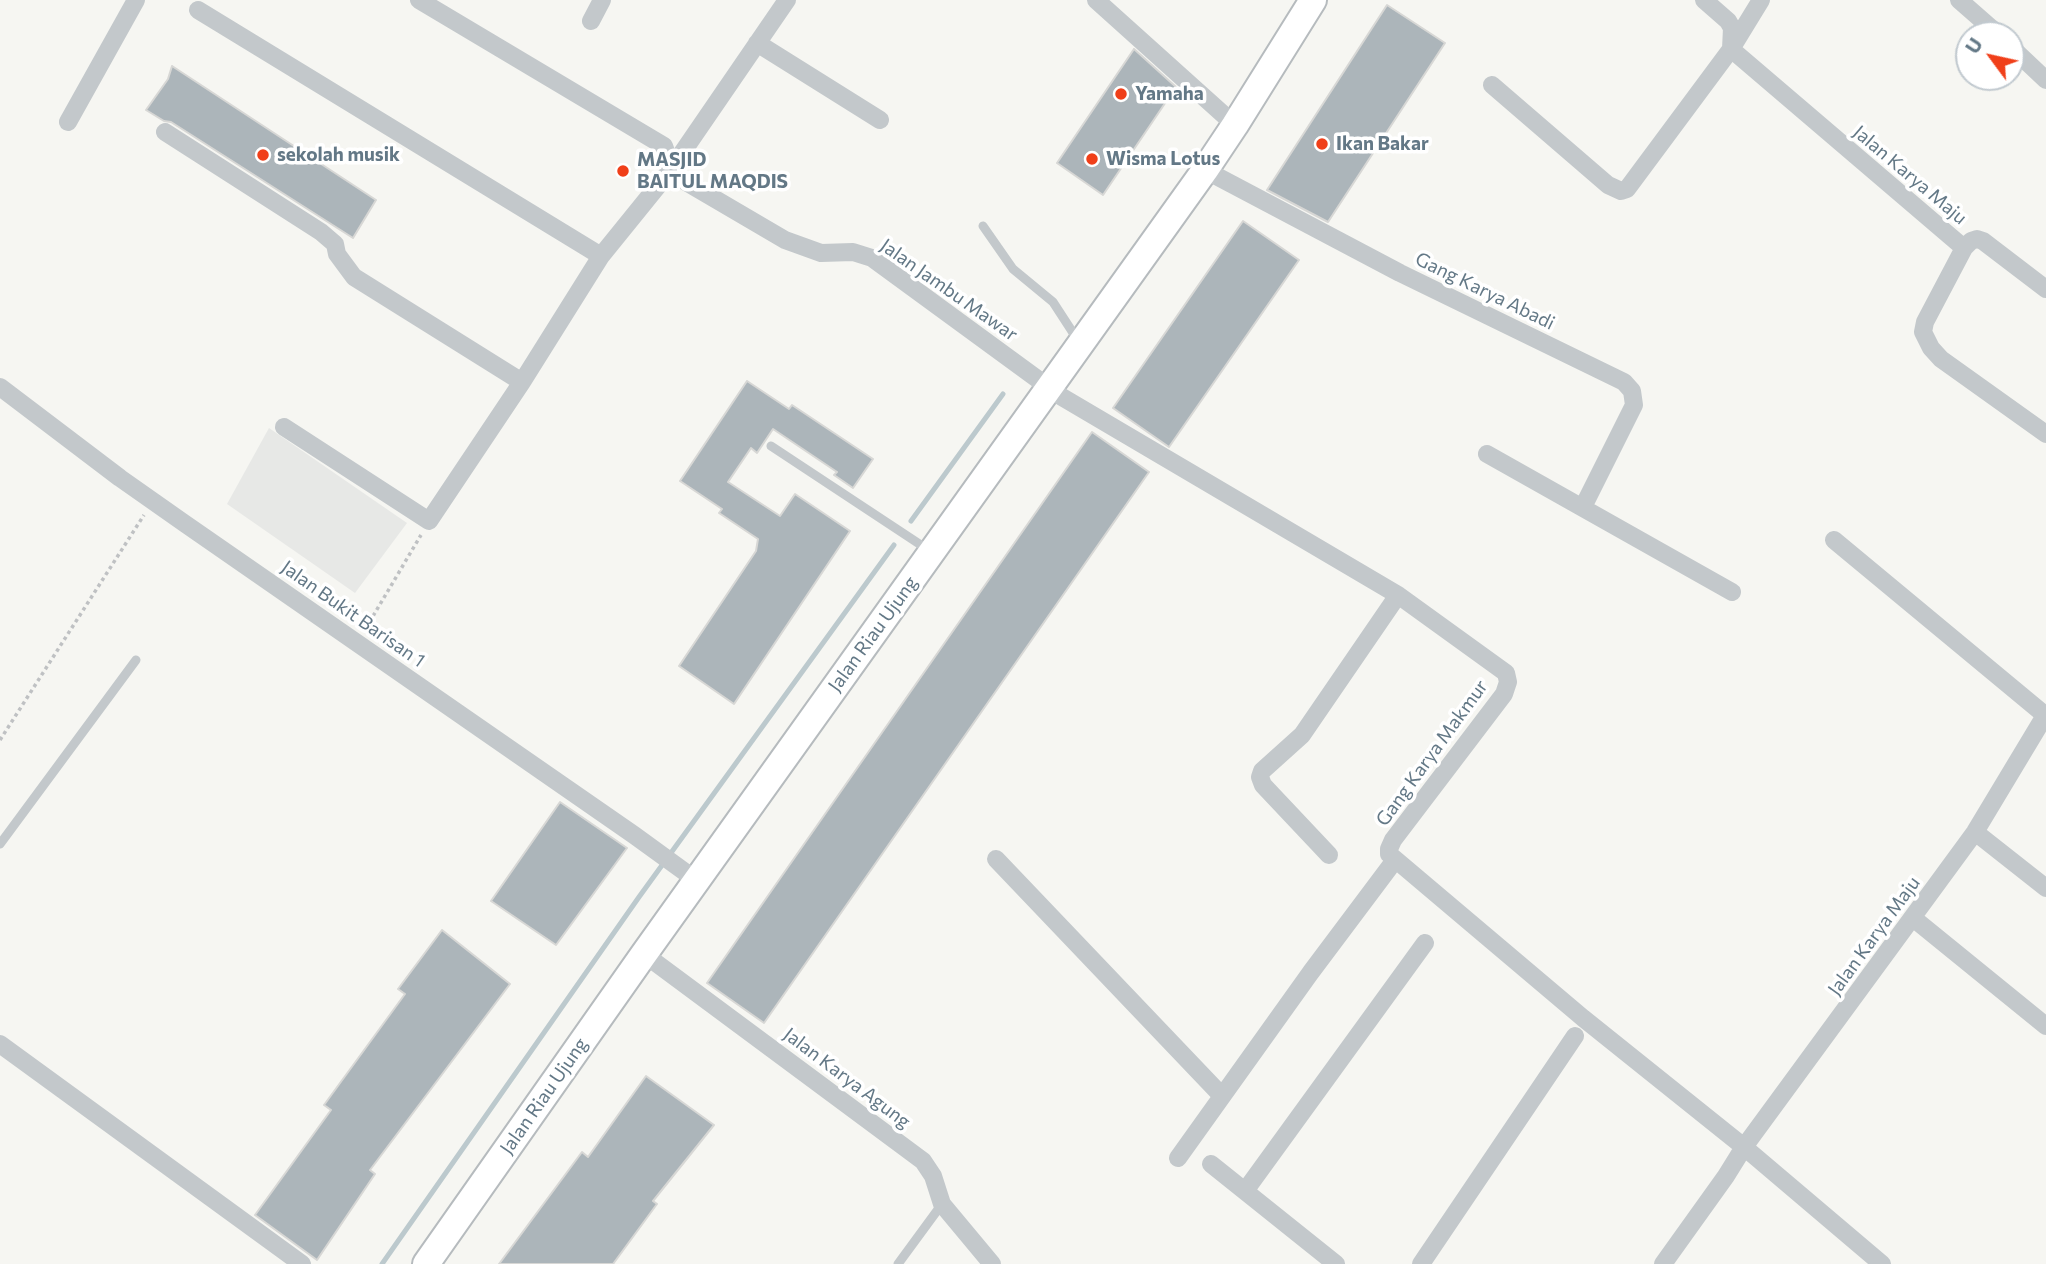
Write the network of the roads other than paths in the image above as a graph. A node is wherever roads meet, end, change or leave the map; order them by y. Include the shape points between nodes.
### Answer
1 (136, 0) edge
2 (419, 0) edge
3 (603, 0) edge
4 (787, 0) edge
5 (1096, 0) edge
6 (1313, 0) edge
7 (1704, 0) edge
8 (1761, 0) edge
9 (1959, 0) edge
10 (198, 10) dead end
11 (591, 21) dead end
12 (1983, 21) edge
13 (757, 43) junction
14 (1731, 49) junction
15 (2025, 60) edge
16 (2046, 79) edge
17 (1492, 85) dead end
18 (880, 120) dead end
19 (68, 122) dead end
20 (1235, 125) junction
21 (165, 132) dead end
22 (1205, 170) junction
23 (670, 172) junction
24 (983, 226) dead end
25 (1967, 244) junction
26 (601, 256) junction
27 (2046, 289) edge
28 (1080, 344) junction
29 (522, 382) junction
30 (1049, 386) junction
31 (0, 387) edge
32 (284, 427) dead end
33 (2046, 434) edge
34 (771, 446) dead end
35 (1488, 454) dead end
36 (1583, 506) junction
37 (1834, 540) dead end
38 (931, 552) junction
39 (1732, 592) dead end
40 (1398, 595) junction
41 (136, 660) dead end
42 (2046, 714) edge
43 (1975, 832) junction
44 (0, 844) edge
45 (1329, 855) dead end
46 (996, 859) dead end
47 (1395, 860) junction
48 (691, 876) junction
49 (2046, 888) edge
50 (1913, 918) junction
51 (1425, 943) dead end
52 (644, 954) junction
53 (1583, 1018) junction
54 (2046, 1026) edge
55 (1575, 1036) joint
56 (0, 1044) edge
57 (1222, 1096) junction
58 (1744, 1147) junction
59 (1178, 1158) dead end
60 (1211, 1164) dead end
61 (1245, 1191) junction
62 (942, 1204) junction
63 (302, 1264) edge
64 (426, 1264) edge
65 (898, 1264) edge
66 (992, 1264) edge
67 (1336, 1264) edge
68 (1421, 1264) edge
69 (1663, 1264) edge
70 (1882, 1264) edge

1 - 19 street
2 - 23 street via 663,146
3 - 11 street
4 - 13 street
5 - 20 street
6 - 20 main road, Jalan Riau Ujung
7 - 14 street via 1732,28
8 - 14 street
9 - 12 street
10 - 26 street
13 - 18 street
13 - 23 street
14 - 17 street via 1627,189 1621,191 1608,185
14 - 25 street, Jalan Karya Maju
15 - 16 street
20 - 22 main road, Jalan Riau Ujung
21 - 29 street via 321,232 335,244 354,277
22 - 28 main road, Jalan Riau Ujung
22 - 36 street, Gang Karya Abadi via 1400,274 1624,382 1632,391 1634,405
23 - 26 street
23 - 30 street, Jalan Jambu Mawar via 785,240 821,253 872,258
24 - 28 lane via 1013,269 1053,302
25 - 27 street via 1983,241
25 - 33 street, Jalan Karya Maju via 1924,322 1923,332 1941,359
26 - 29 street
28 - 30 main road, Jalan Riau Ujung
29 - 32 street via 429,521
30 - 38 main road, Jalan Riau Ujung
30 - 40 street, Gang Karya Makmur
31 - 48 street, Jalan Bukit Barisan 1 via 153,501
34 - 38 lane
35 - 36 street
36 - 39 street
37 - 42 street
38 - 48 main road, Jalan Riau Ujung
40 - 45 street via 1302,735 1260,777
40 - 47 street, Gang Karya Makmur via 1495,664 1506,673 1508,682 1504,694 1393,840 1389,855
41 - 44 lane
42 - 43 street, Jalan Karya Maju
43 - 49 street
43 - 50 street, Jalan Karya Maju
46 - 57 street
47 - 53 street
47 - 57 street
48 - 52 main road, Jalan Riau Ujung
50 - 54 street
50 - 58 street, Jalan Karya Maju
51 - 61 street
52 - 62 street, Jalan Karya Agung via 923,1161
52 - 64 main road, Jalan Riau Ujung
53 - 55 lane
53 - 58 street
55 - 68 street
56 - 63 street
57 - 59 street
58 - 69 street, Jalan Karya Maju
58 - 70 street
60 - 61 street
61 - 67 street
62 - 65 lane
62 - 66 street, Jalan Karya Agung

